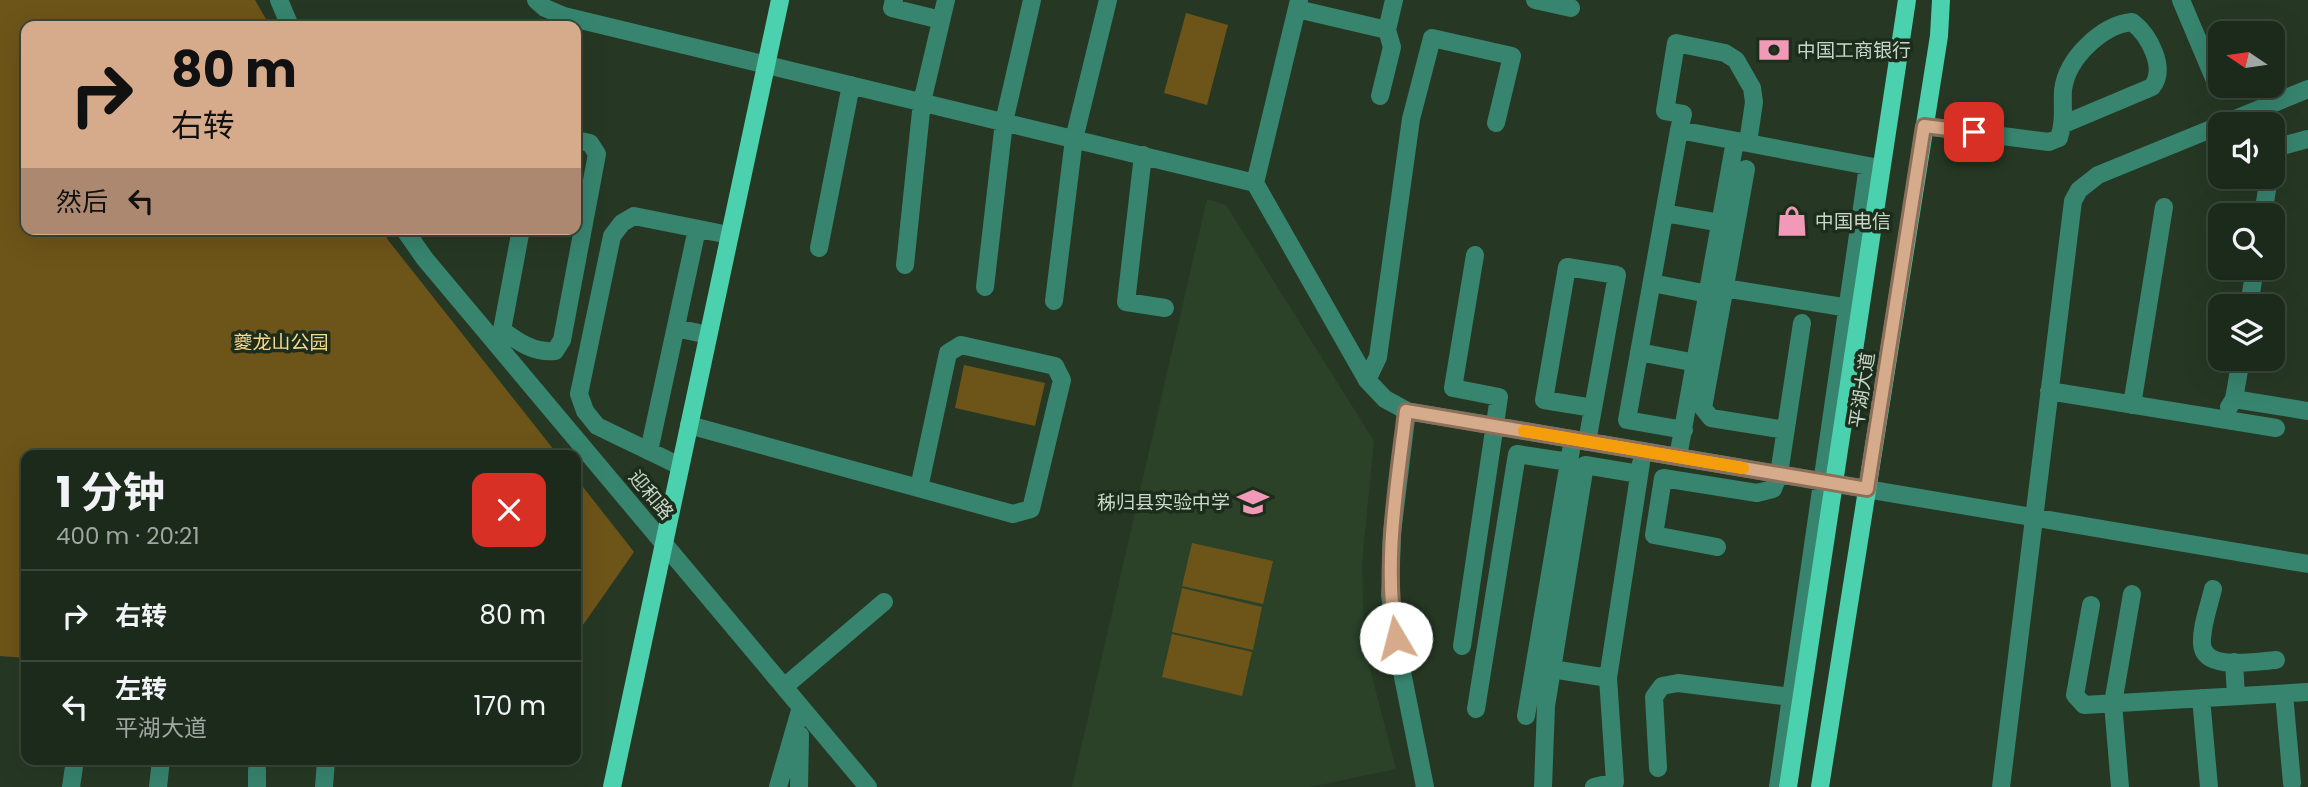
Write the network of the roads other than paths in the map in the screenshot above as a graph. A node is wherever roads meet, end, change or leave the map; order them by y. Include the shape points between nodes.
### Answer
1 (279, 0) edge
2 (536, 0) edge
3 (780, 0) edge
4 (894, 0) edge
5 (946, 0) edge
6 (1032, 0) edge
7 (1108, 0) edge
8 (1394, 0) edge
9 (1535, 0) edge
10 (1907, 0) edge
11 (1941, 0) edge
12 (2181, 0) edge
13 (1298, 5) edge
14 (1571, 8) dead end
15 (941, 20) junction
16 (288, 21) edge
17 (1387, 30) junction
18 (2208, 64) edge
19 (766, 65) junction
20 (851, 85) junction
21 (2308, 89) edge
22 (1380, 96) dead end
23 (922, 102) junction
24 (2253, 112) edge
25 (1004, 122) junction
26 (1496, 123) dead end
27 (2064, 124) junction
28 (1924, 126) junction
29 (1679, 130) junction
30 (2208, 131) edge
31 (1074, 139) junction
32 (2308, 139) edge
33 (581, 141) edge
34 (1742, 142) junction
35 (2285, 145) edge
36 (1143, 155) junction
37 (1875, 167) junction
38 (1746, 169) dead end
39 (1255, 183) junction
40 (2164, 207) dead end
41 (1664, 213) junction
42 (1721, 223) junction
43 (697, 229) junction
44 (415, 235) edge
45 (520, 235) edge
46 (729, 235) junction
47 (819, 248) dead end
48 (1475, 255) dead end
49 (905, 265) dead end
50 (1651, 283) junction
51 (985, 287) dead end
52 (1716, 291) junction
53 (1054, 301) dead end
54 (1165, 308) dead end
55 (1849, 308) junction
56 (1802, 323) dead end
57 (676, 328) junction
58 (498, 335) junction
59 (708, 335) junction
60 (1639, 352) junction
61 (1696, 363) junction
62 (2239, 371) edge
63 (1367, 380) junction
64 (2049, 391) junction
65 (2234, 399) junction
66 (2132, 405) junction
67 (1593, 408) junction
68 (1406, 411) junction
69 (2308, 411) edge
70 (2221, 419) junction
71 (689, 425) junction
72 (1495, 426) junction
73 (2276, 428) dead end
74 (1684, 430) junction
75 (1785, 430) junction
76 (1580, 441) junction
77 (649, 451) junction
78 (1643, 452) junction
79 (1678, 457) junction
80 (1569, 462) junction
81 (680, 466) junction
82 (1639, 474) junction
83 (1779, 474) junction
84 (1829, 483) junction
85 (919, 488) junction
86 (1867, 489) junction
87 (2034, 517) junction
88 (664, 543) junction
89 (1717, 547) dead end
90 (2308, 564) edge
91 (2213, 589) dead end
92 (2132, 594) dead end
93 (884, 602) dead end
94 (2091, 605) dead end
95 (1462, 646) dead end
96 (2276, 660) dead end
97 (2234, 662) junction
98 (1552, 669) junction
99 (1608, 678) junction
100 (784, 687) junction
101 (2308, 692) edge
102 (2284, 694) junction
103 (2236, 696) junction
104 (1791, 697) junction
105 (2201, 698) junction
106 (2113, 703) junction
107 (801, 707) junction
108 (1476, 709) dead end
109 (1526, 716) dead end
110 (74, 765) edge
111 (160, 765) edge
112 (326, 765) edge
113 (1658, 768) dead end
114 (2292, 783) dead end
115 (71, 787) edge
116 (158, 787) edge
117 (324, 787) edge
118 (612, 787) edge
119 (778, 787) edge
120 (799, 787) edge
121 (868, 787) edge
122 (1425, 787) edge
123 (1543, 787) edge
124 (1594, 787) edge
125 (1779, 787) edge
126 (1788, 787) edge
127 (1820, 787) edge
128 (2001, 787) edge
129 (2120, 787) edge
130 (2209, 787) edge

1 - 16 street
2 - 19 street via 564,16
3 - 19 main road
4 - 15 street via 892,8
5 - 15 street
6 - 25 street
7 - 31 street
8 - 17 street
9 - 14 street
10 - 37 main road, 平湖大道
11 - 28 main road, 平湖大道
12 - 18 street
13 - 17 street
13 - 39 street
15 - 23 street
17 - 22 street via 1392,47
19 - 20 street
19 - 46 main road
20 - 23 street
20 - 47 street
21 - 24 street
23 - 25 street
23 - 49 street
25 - 31 street
25 - 51 street
26 - 63 street via 1512,56 1432,38 1411,119 1378,357
27 - 27 street via 2063,90 2074,61 2095,38 2118,23 2132,22 2144,31 2160,69 2152,87
27 - 28 street via 2059,138 2049,142
28 - 86 main road, 平湖大道
29 - 34 street
29 - 34 street via 1683,114 1665,111 1676,43 1725,53 1736,60 1752,88 1754,102
29 - 41 street
30 - 64 street via 2098,175 2079,190 2070,214
31 - 36 street
31 - 53 street
32 - 35 street
33 - 58 street via 590,143 597,154 562,341 555,351 542,352
34 - 37 street
34 - 42 street
36 - 39 street
36 - 54 street via 1126,302
37 - 55 street
37 - 84 main road, 平湖大道
38 - 52 street
39 - 63 street
40 - 66 street
41 - 42 street
41 - 50 street
42 - 52 street
43 - 46 street
43 - 57 street
43 - 77 street via 634,216 612,236 579,394 597,426
44 - 58 street, 迎和路
45 - 58 street
46 - 59 main road
48 - 72 street via 1453,388 1499,397
50 - 52 street
50 - 60 street
52 - 55 street
52 - 61 street
52 - 75 street via 1703,408 1711,418
55 - 84 street
56 - 75 street
57 - 59 street
57 - 77 street
58 - 88 street, 迎和路
59 - 71 main road
60 - 61 street
60 - 74 street via 1627,420
61 - 74 street
62 - 65 street
63 - 68 street via 1385,399
64 - 66 street
64 - 87 street
65 - 69 street
65 - 70 street
66 - 70 street
67 - 67 street via 1617,275 1567,267 1544,400
67 - 76 street
68 - 72 street
68 - 122 street via 1390,595
70 - 73 street
71 - 81 main road
71 - 85 street
72 - 76 street
72 - 95 street
74 - 79 street
75 - 83 street
76 - 78 street
76 - 80 street
77 - 81 street
78 - 79 street
78 - 82 street
79 - 83 street
80 - 108 street via 1517,454
80 - 109 street
81 - 88 main road
82 - 98 street via 1585,466
82 - 99 street
83 - 84 street
83 - 89 street via 1773,489 1757,493 1663,478 1654,535
84 - 86 street
84 - 104 street
84 - 126 main road, 平湖大道
85 - 85 street via 1013,514 1031,509 1062,380 1055,366 961,345 948,353
86 - 87 street
86 - 127 main road, 平湖大道
87 - 90 street
87 - 128 street
88 - 100 street, 迎和路
88 - 118 main road
91 - 97 street via 2202,647 2213,661
92 - 106 street
93 - 100 street
94 - 106 street via 2076,695 2084,705
96 - 97 street
97 - 103 street
98 - 99 street
98 - 123 street
99 - 124 street via 1615,782
100 - 107 street, 迎和路
101 - 102 street
102 - 103 street
102 - 114 street
103 - 105 street
104 - 113 street via 1678,683 1662,686 1654,697
104 - 125 street
105 - 106 street
105 - 130 street
106 - 129 street
107 - 119 street
107 - 120 street
107 - 121 street, 迎和路
110 - 115 street
111 - 116 street
112 - 117 street

